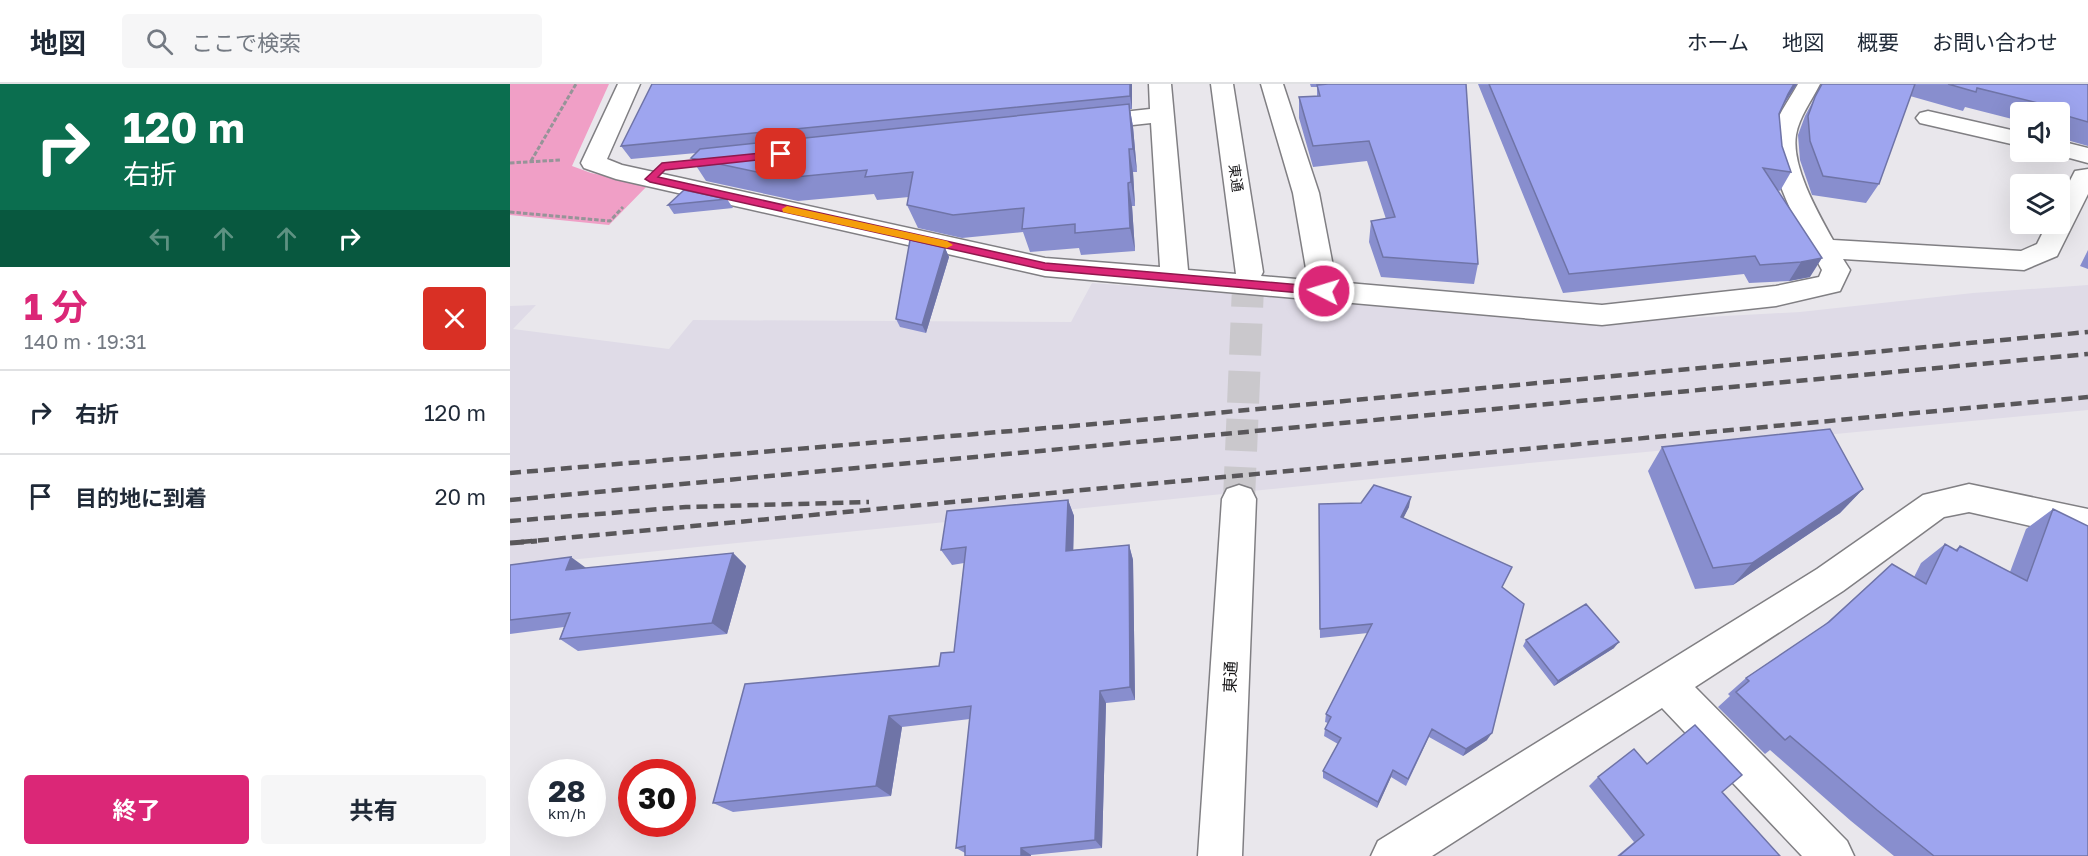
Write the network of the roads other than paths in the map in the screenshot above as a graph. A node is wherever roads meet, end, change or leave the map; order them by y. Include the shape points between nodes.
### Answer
1 (629, 84) edge
2 (1160, 84) edge
3 (1222, 84) edge
4 (1809, 84) edge
5 (1284, 94) edge
6 (1162, 116) junction
7 (1928, 118) dead end
8 (1067, 125) edge
9 (2010, 137) edge
10 (2070, 151) edge
11 (2088, 156) edge
12 (686, 164) dead end
13 (2088, 177) edge
14 (650, 179) junction
15 (1824, 249) junction
16 (1250, 272) tunnel mouth
17 (1175, 278) junction
18 (1324, 291) junction
19 (1239, 499) tunnel mouth
20 (2088, 524) edge
21 (1665, 684) junction
22 (1435, 844) edge
23 (1220, 856) edge
24 (1393, 856) edge
25 (1833, 856) edge

1 - 14 street via 593,163
2 - 6 street
3 - 16 street, 東通
4 - 15 street via 1783,136 1786,163
5 - 18 street
6 - 8 street
6 - 17 street
7 - 9 street
10 - 11 street
12 - 14 street via 662,167
13 - 15 street via 2084,177 2047,250 2024,261
14 - 17 street via 1045,267
15 - 18 street via 1836,270 1830,284 1776,296 1602,315
17 - 18 street
19 - 23 street, 東通
20 - 21 street via 1969,498 1935,505 1830,580
21 - 22 street
21 - 25 street
22 - 24 street

